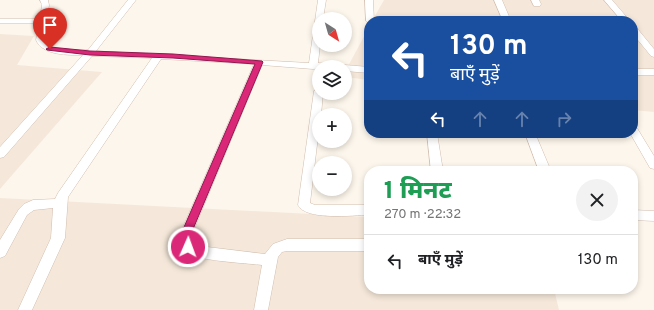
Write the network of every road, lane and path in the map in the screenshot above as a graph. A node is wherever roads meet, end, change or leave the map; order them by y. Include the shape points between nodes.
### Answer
1 (44, 0) edge
2 (132, 0) edge
3 (322, 0) edge
4 (369, 0) edge
5 (498, 0) edge
6 (608, 0) edge
7 (320, 12) edge
8 (370, 16) edge
9 (505, 16) edge
10 (622, 16) edge
11 (0, 21) edge
12 (44, 21) junction
13 (638, 35) edge
14 (90, 53) junction
15 (654, 54) edge
16 (158, 56) junction
17 (259, 62) junction
18 (312, 66) edge
19 (352, 69) edge
20 (364, 70) edge
21 (638, 72) edge
22 (654, 72) edge
23 (318, 100) edge
24 (433, 138) edge
25 (532, 138) edge
26 (638, 138) edge
27 (0, 154) edge
28 (436, 166) edge
29 (543, 166) edge
30 (654, 166) edge
31 (60, 203) junction
32 (364, 210) edge
33 (638, 215) edge
34 (654, 216) edge
35 (364, 245) edge
36 (0, 252) edge
37 (270, 260) junction
38 (25, 310) edge
39 (261, 310) edge

1 - 12 street via 47,10
2 - 14 street
3 - 7 street
4 - 8 street
5 - 9 street
6 - 10 street
11 - 12 street
12 - 14 street via 40,40 43,45 58,51
13 - 15 street
14 - 16 street
14 - 27 street
16 - 17 street
16 - 31 street via 62,196
17 - 18 street
17 - 37 street via 185,240 188,247 197,252
19 - 20 street
21 - 22 street
23 - 32 street via 304,205 313,210
24 - 28 street
25 - 29 street
26 - 30 street
31 - 36 street via 28,207
31 - 38 street via 58,238
33 - 34 street
35 - 37 street via 279,246 274,250
37 - 39 street

